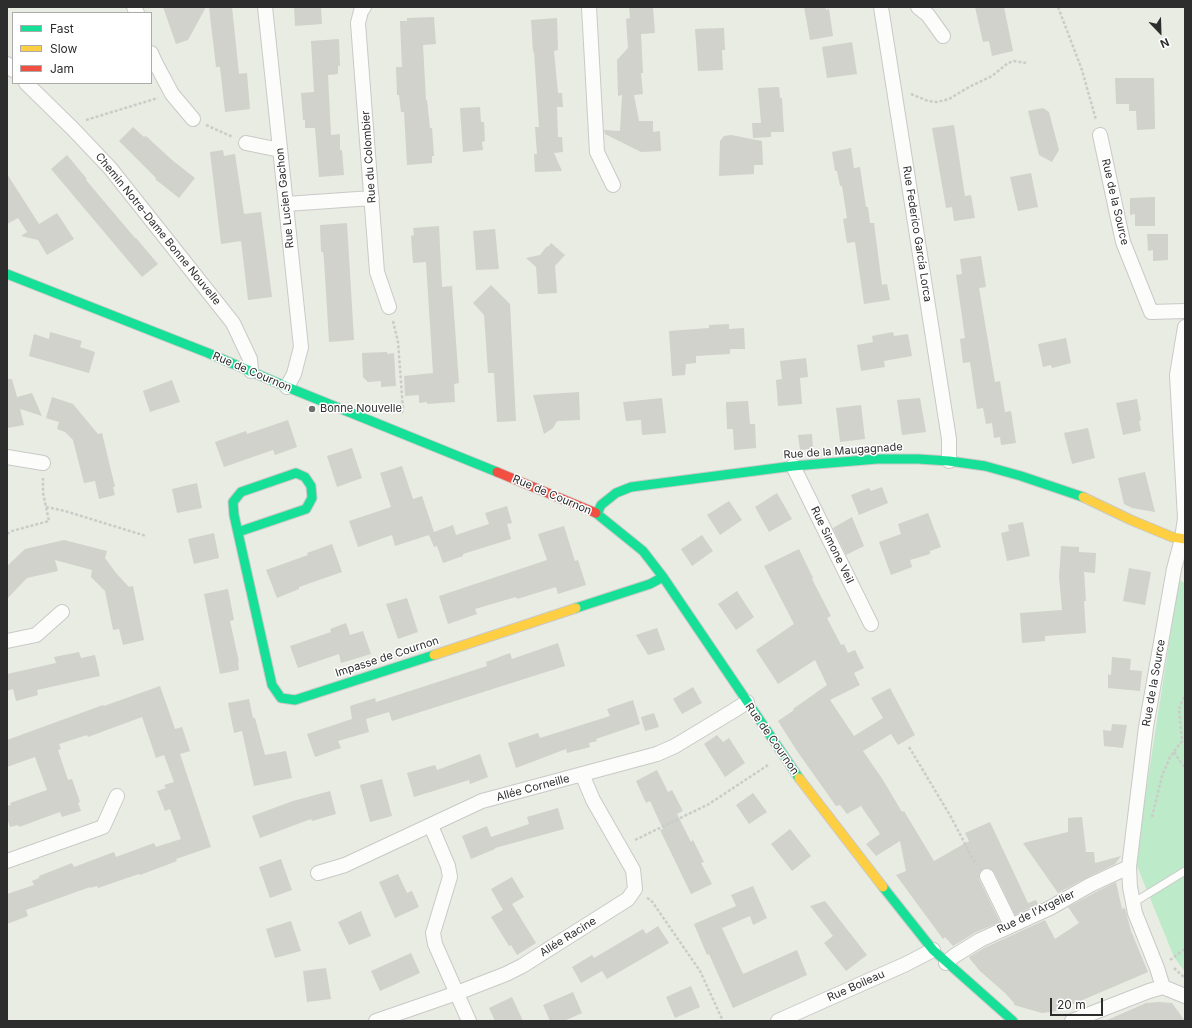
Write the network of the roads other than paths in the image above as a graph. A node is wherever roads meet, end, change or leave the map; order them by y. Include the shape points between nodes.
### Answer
1 (265, 7) edge
2 (364, 7) edge
3 (589, 7) edge
4 (881, 7) edge
5 (918, 7) edge
6 (943, 36) dead end
7 (152, 56) edge
8 (27, 84) edge
9 (193, 119) road end
10 (1100, 135) road end
11 (246, 143) road end
12 (280, 150) junction
13 (613, 185) dead end
14 (372, 198) junction
15 (286, 204) junction
16 (7, 274) edge
17 (389, 307) road end
18 (1185, 311) edge
19 (1185, 327) edge
20 (251, 371) junction
21 (287, 387) junction
22 (7, 457) edge
23 (949, 461) junction
24 (43, 463) road end
25 (793, 466) junction
26 (597, 514) junction
27 (238, 532) junction
28 (1184, 539) edge
29 (663, 577) junction
30 (62, 612) dead end
31 (871, 624) dead end
32 (7, 641) edge
33 (747, 702) junction
34 (582, 774) junction
35 (117, 796) dead end
36 (431, 826) junction
37 (7, 861) edge
38 (1129, 867) junction
39 (1185, 871) edge
40 (318, 873) dead end
41 (987, 876) road end
42 (1133, 904) junction
43 (1012, 925) junction
44 (933, 950) junction
45 (946, 963) junction
46 (1163, 987) junction
47 (457, 993) junction
48 (1185, 996) edge
49 (376, 1021) edge
50 (470, 1021) edge
51 (778, 1021) edge
52 (1013, 1021) edge
53 (1072, 1021) edge

1 - 12 street, Rue Lucien Gachon
2 - 14 street, Rue du Colombier via 360,11 358,23
3 - 13 street via 597,152
4 - 23 street, Rue Federico García Lorca via 949,439
5 - 6 street via 928,15
7 - 9 street via 172,94
8 - 20 street, Chemin Notre-Dame Bonne Nouvelle via 115,174 234,323 250,359
10 - 18 street, Rue de la Source via 1123,242 1151,312
11 - 12 street
12 - 15 street, Rue Lucien Gachon
14 - 15 street
14 - 17 street, Rue du Colombier via 377,272
15 - 21 street, Rue Lucien Gachon via 301,347 294,374
16 - 20 street, Rue de Cournon
19 - 28 street, Rue de la Source via 1177,375
20 - 21 street, Rue de Cournon
21 - 26 street, Rue de Cournon
22 - 24 street
23 - 25 street, Rue de la Maugagnade via 877,459
23 - 28 street, Rue de la Maugagnade via 985,466 1021,476 1087,498 1131,520 1172,537
25 - 26 street, Rue de la Maugagnade via 631,487 616,493 601,505
25 - 31 street, Rue Simone Veil
26 - 29 street, Rue de Cournon via 643,551
27 - 27 street, Impasse de Cournon via 233,502 241,492 296,473 305,477 311,486 312,498 306,509
27 - 29 street, Impasse de Cournon via 272,685 280,698 295,700 650,584
28 - 38 street, Rue de la Source via 1174,569 1146,727
29 - 33 street, Rue de Cournon
30 - 32 street via 36,635
33 - 34 street, Allée Corneille via 675,746 657,754
33 - 44 street, Rue de Cournon via 809,791 891,900
34 - 36 street, Allée Corneille via 482,801
34 - 47 street, Allée Racine via 592,800 633,870 634,889 628,899 618,906 522,966
35 - 37 street via 103,827
36 - 40 street, Allée Corneille via 346,865
36 - 47 street via 450,877 433,933 434,944
38 - 42 street, Rue de la Source
38 - 43 street, Rue de l'Argelier
39 - 42 lane
41 - 43 street
42 - 46 street, Rue de la Source
43 - 45 street, Rue de l'Argelier via 980,940
44 - 45 street, Rue de Cournon
44 - 51 street, Rue Boileau via 912,962
45 - 52 street, Rue de Cournon
46 - 48 street
46 - 53 street
47 - 49 street, Allée Racine
47 - 50 street

